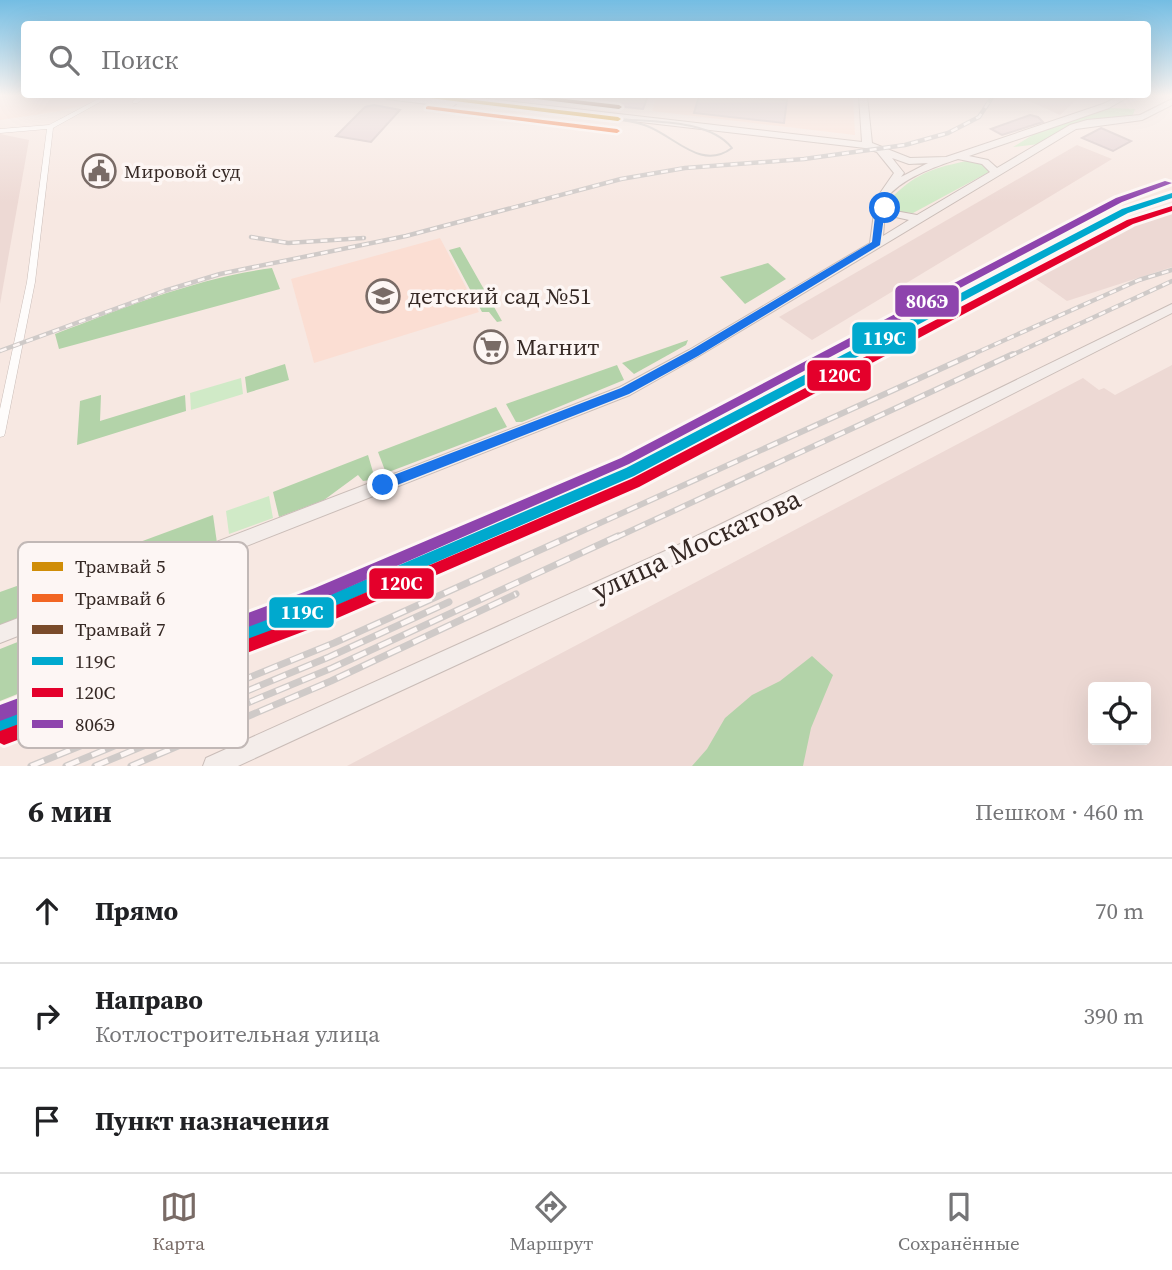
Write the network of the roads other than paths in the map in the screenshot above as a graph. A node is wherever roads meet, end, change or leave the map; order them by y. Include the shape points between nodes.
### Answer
1 (49, 132) edge
2 (755, 132) edge
3 (866, 132) edge
4 (1032, 132) edge
5 (1065, 132) edge
6 (867, 145) junction
7 (880, 150) junction
8 (959, 157) junction
9 (946, 160) junction
10 (996, 173) junction
11 (890, 187) junction
12 (881, 199) junction
13 (919, 219) junction
14 (876, 243) junction
15 (1172, 309) edge
16 (0, 433) edge
17 (237, 542) edge
18 (18, 627) edge
19 (0, 634) edge
20 (214, 766) edge

1 - 16 street via 32,282
2 - 6 main road
3 - 6 main road
4 - 8 main road
5 - 10 main road
6 - 7 main road
7 - 9 main road via 909,161
7 - 11 main road via 899,173
8 - 9 main road
8 - 10 main road via 985,162
9 - 11 main road
10 - 13 main road
11 - 12 main road
12 - 13 main road via 891,213
12 - 14 main road
13 - 14 main road
14 - 17 main road via 625,391
15 - 20 main road, улица Москатова via 680,553
18 - 19 main road

